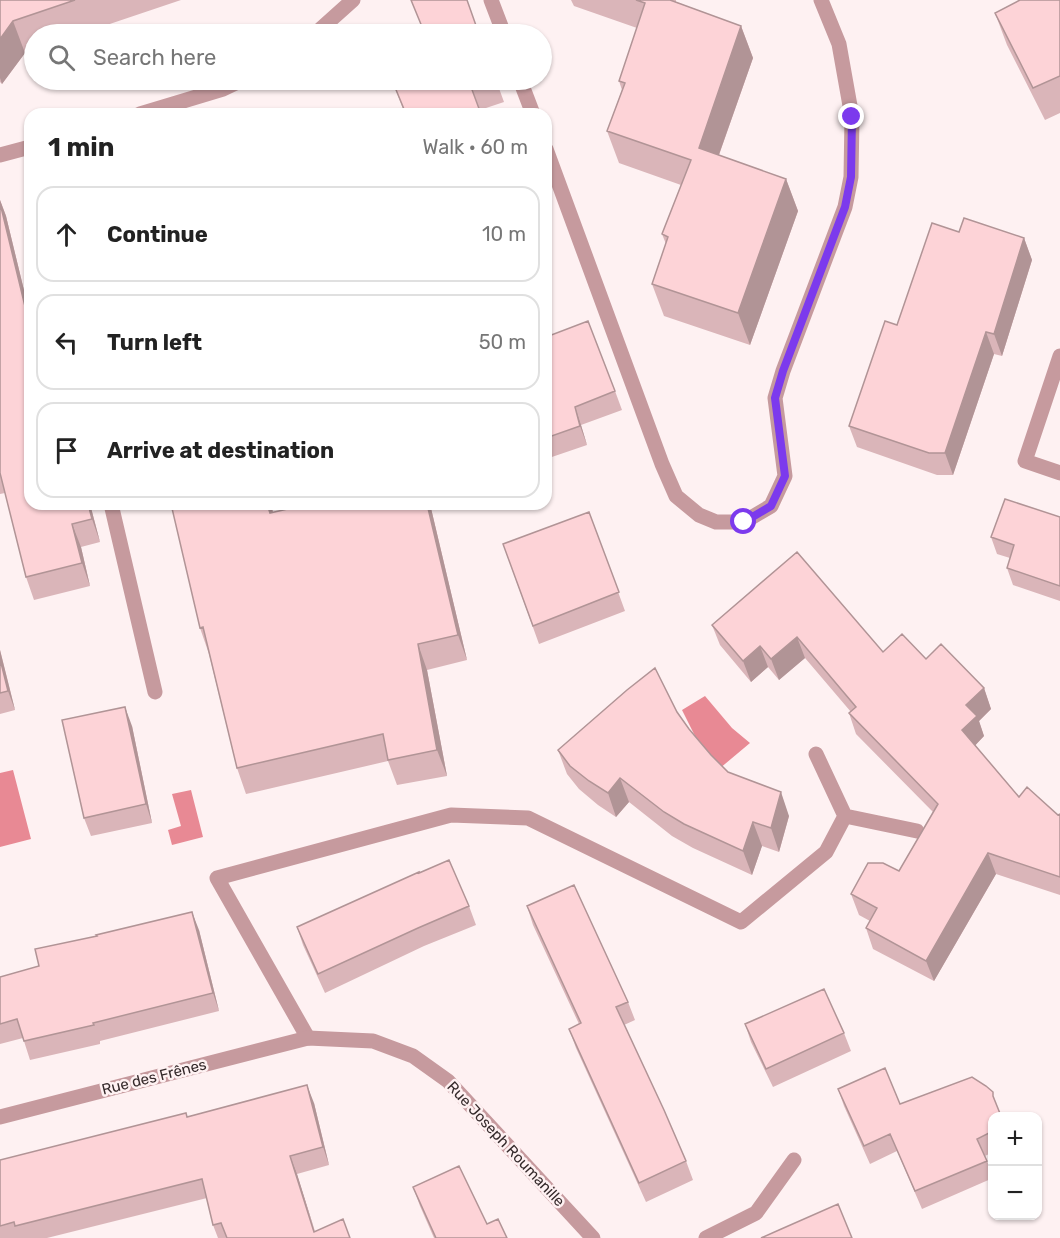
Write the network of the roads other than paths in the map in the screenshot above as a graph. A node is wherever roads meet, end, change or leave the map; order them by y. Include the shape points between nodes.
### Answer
1 (353, 0) edge
2 (491, 0) edge
3 (821, 0) edge
4 (326, 24) edge
5 (500, 24) edge
6 (220, 90) edge
7 (524, 90) edge
8 (160, 108) edge
9 (531, 108) edge
10 (24, 151) edge
11 (0, 155) edge
12 (552, 165) edge
13 (1060, 356) edge
14 (1060, 473) edge
15 (112, 510) edge
16 (155, 692) dead end
17 (816, 754) dead end
18 (845, 816) junction
19 (917, 831) dead end
20 (308, 1038) junction
21 (0, 1117) edge
22 (794, 1160) dead end
23 (592, 1238) edge
24 (706, 1238) edge

1 - 4 street
2 - 5 street
3 - 12 street via 839,44 852,117 851,177 845,207 775,398 785,476 771,506 744,522 716,522 699,515 676,496
6 - 8 street
7 - 9 street
10 - 11 street
13 - 14 street via 1025,461
15 - 16 street
17 - 18 street
18 - 19 street
18 - 20 street via 826,852 741,922 528,818 451,814 217,878
20 - 21 street, Rue des Frênes
20 - 23 street, Rue Joseph Roumanille via 373,1041 422,1062 448,1081
22 - 24 street via 756,1213

